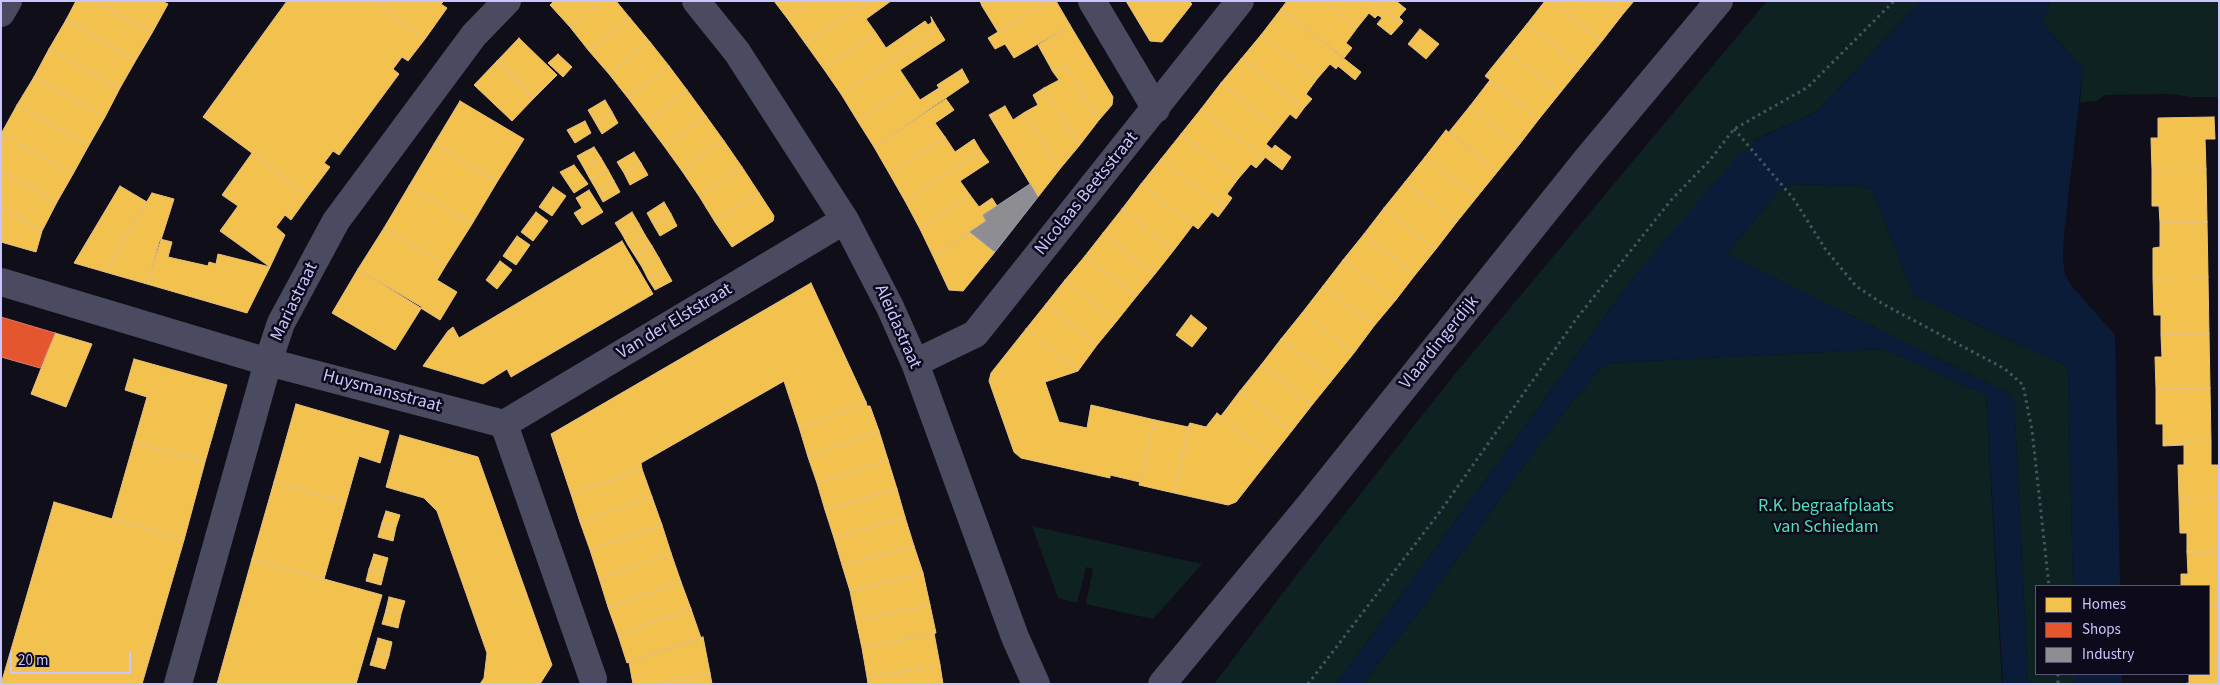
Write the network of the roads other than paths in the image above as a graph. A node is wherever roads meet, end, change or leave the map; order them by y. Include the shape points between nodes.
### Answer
1 (8, 1) edge
2 (508, 1) edge
3 (696, 1) edge
4 (1092, 1) edge
5 (1240, 1) edge
6 (1719, 1) edge
7 (1, 13) edge
8 (1156, 109) junction
9 (845, 220) junction
10 (1, 282) edge
11 (268, 362) junction
12 (915, 363) junction
13 (504, 424) junction
14 (592, 682) edge
15 (178, 684) edge
16 (1036, 684) edge
17 (1162, 684) edge

1 - 7 street
2 - 11 street, Mariastraat via 474,36 336,221 281,322
3 - 9 street, Aleidastraat via 738,52
4 - 8 street
5 - 8 street, Nicolaas Beetsstraat
6 - 17 street, Vlaardingerdijk
8 - 12 street, Nicolaas Beetsstraat via 975,334
9 - 12 street, Aleidastraat
9 - 13 street, Van der Elststraat
10 - 11 street, Huysmansstraat
11 - 13 street, Huysmansstraat
11 - 15 street, Mariastraat
12 - 16 street, Aleidastraat
13 - 14 street

